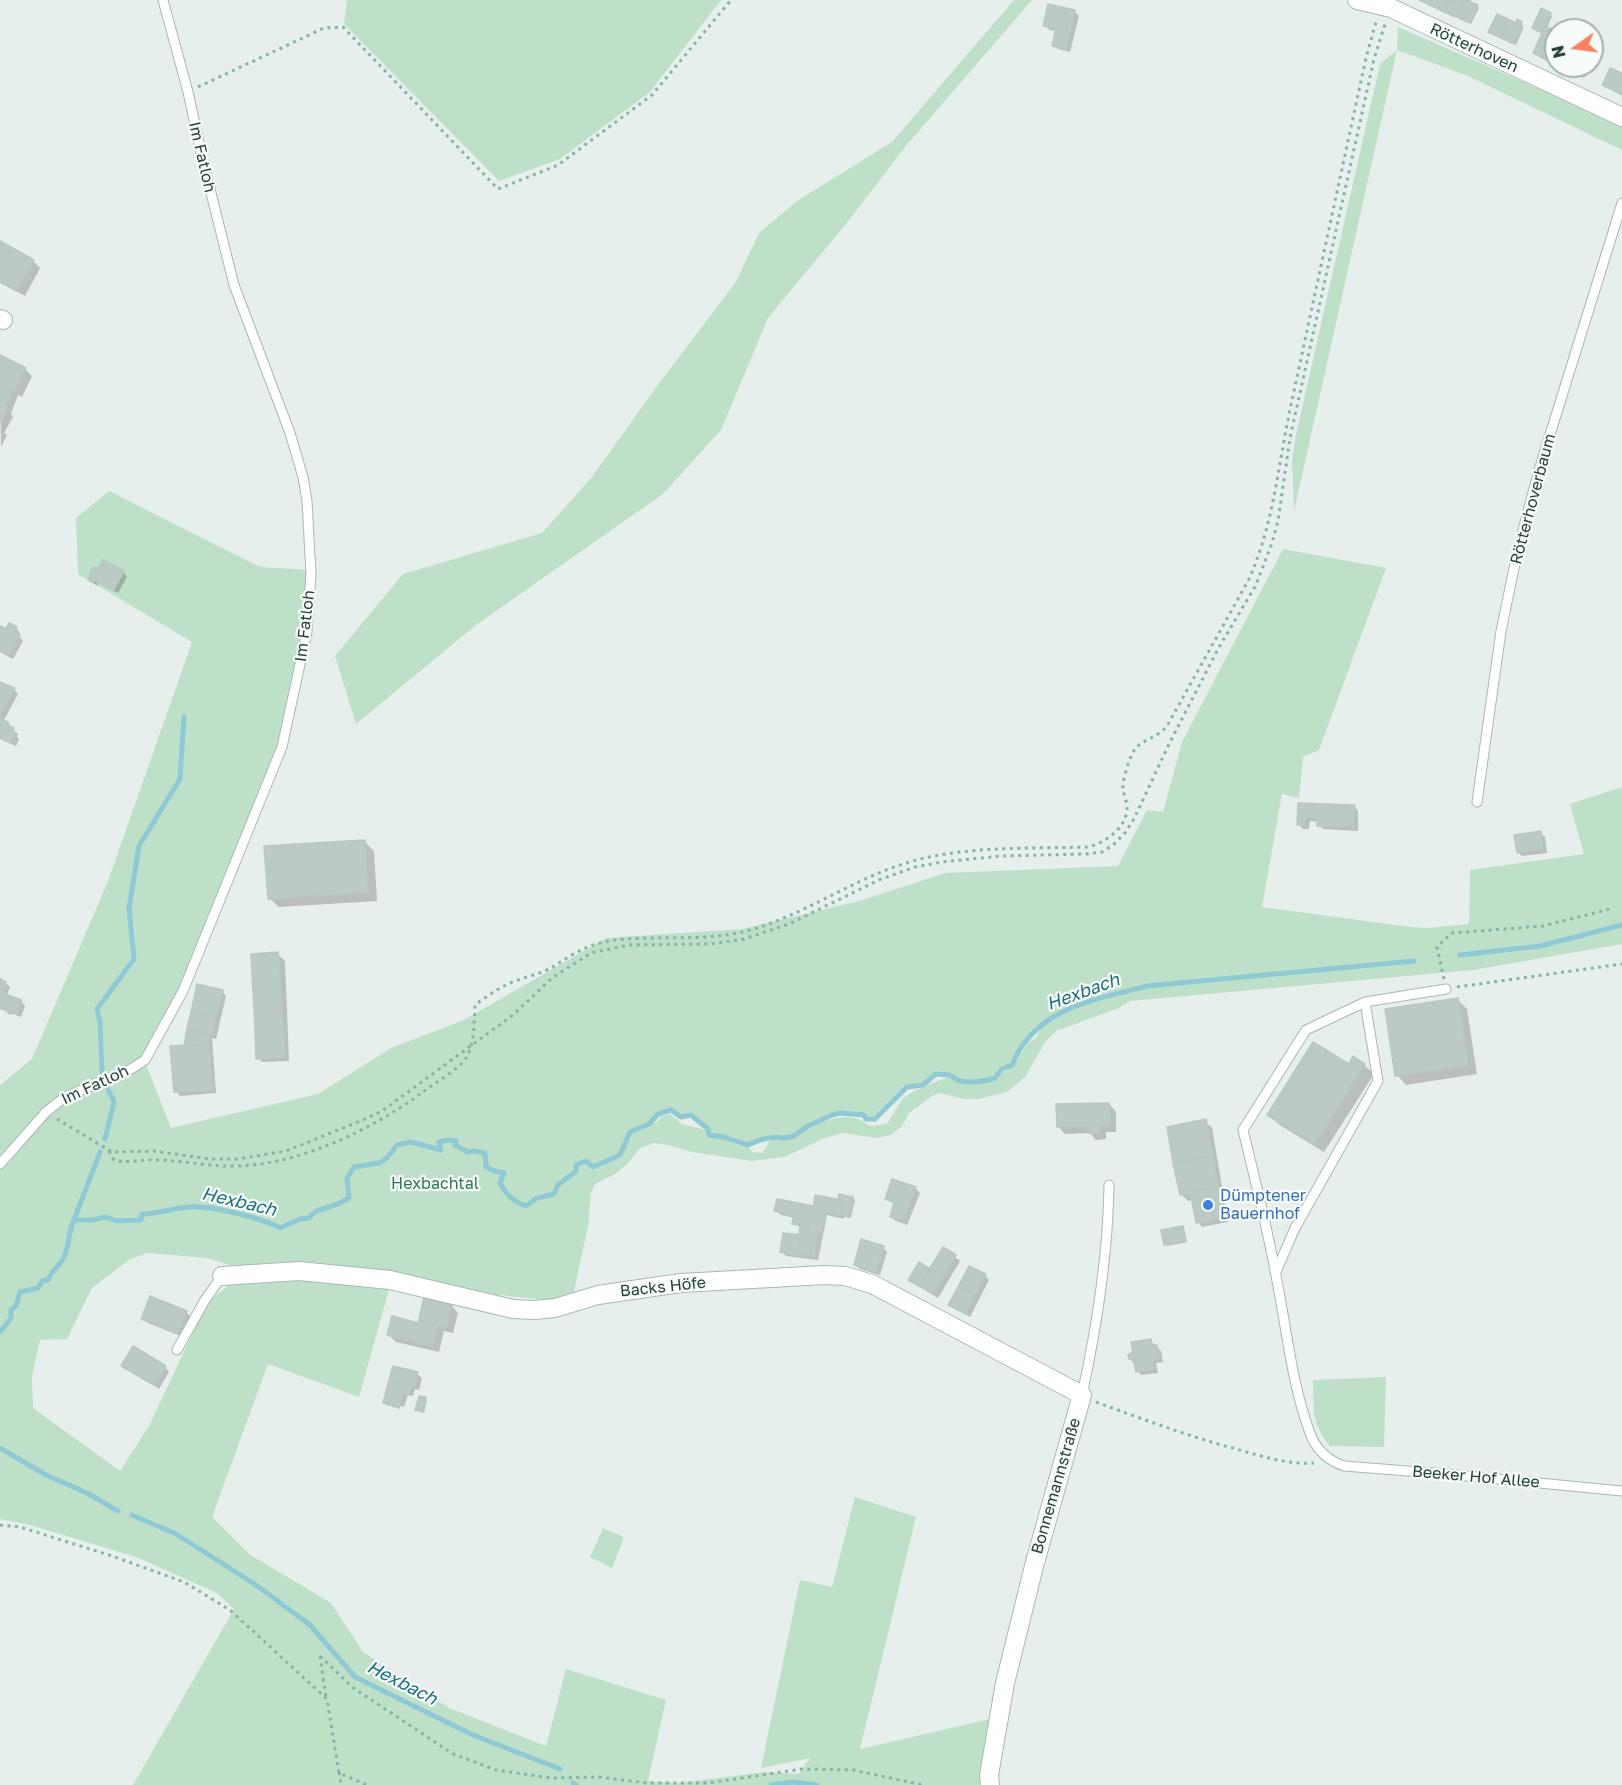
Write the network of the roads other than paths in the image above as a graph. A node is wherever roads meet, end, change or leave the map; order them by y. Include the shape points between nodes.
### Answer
1 (163, 0) edge
2 (1357, 0) edge
3 (1622, 117) edge
4 (1622, 203) edge
5 (1477, 802) dead end
6 (1446, 989) road end
7 (1365, 1002) junction
8 (0, 1164) edge
9 (1109, 1185) dead end
10 (1276, 1272) junction
11 (222, 1276) joint
12 (177, 1350) dead end
13 (1082, 1395) junction
14 (1622, 1491) edge
15 (990, 1785) edge

1 - 8 lane, Im Fatloh via 234,285 303,477 311,574 307,632 282,747 183,991 145,1060 65,1097 46,1112
2 - 3 street, Rötterhoven via 1386,7
4 - 5 lane, Rötterhoverbaum via 1518,549
6 - 7 lane
7 - 10 lane via 1378,1081 1295,1228
7 - 10 lane via 1306,1030 1243,1130
9 - 13 lane, Bonnemannstraße via 1092,1351
10 - 14 lane, Beeker Hof Allee via 1299,1396 1310,1434 1330,1461 1344,1466
11 - 12 lane
11 - 13 street, Backs Höfe via 299,1271 390,1280 513,1309 534,1310 598,1295 681,1283 845,1276 872,1284
13 - 15 street, Bonnemannstraße via 1005,1683

